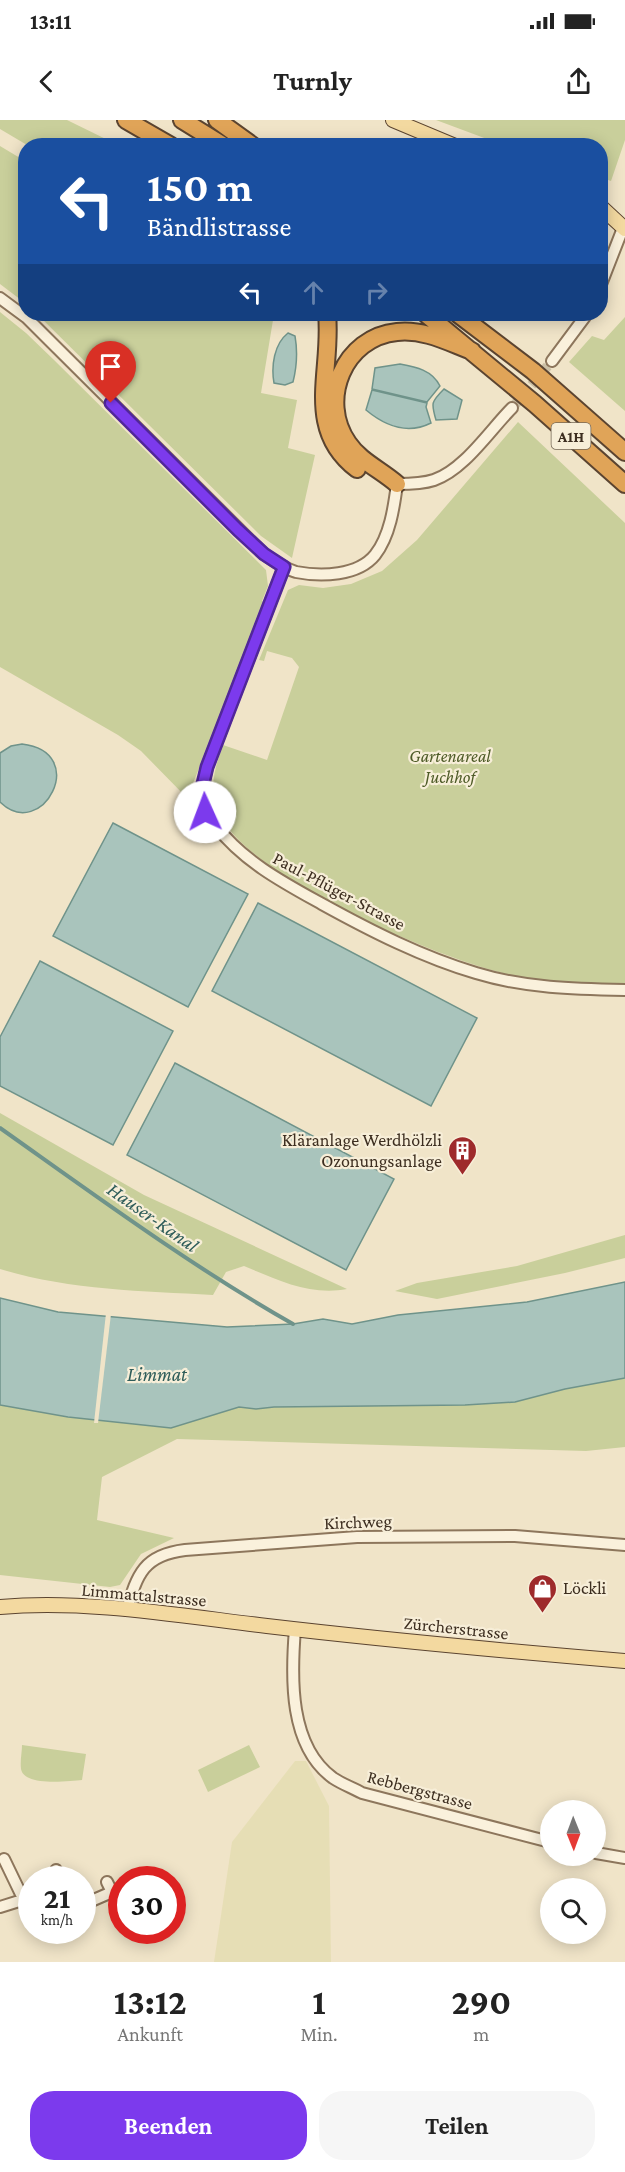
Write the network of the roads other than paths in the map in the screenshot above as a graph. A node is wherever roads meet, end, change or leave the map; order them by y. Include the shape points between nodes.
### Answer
1 (126, 120) edge
2 (182, 120) edge
3 (217, 120) edge
4 (393, 120) edge
5 (157, 138) edge
6 (211, 138) edge
7 (241, 138) edge
8 (436, 138) edge
9 (608, 212) edge
10 (625, 226) edge
11 (608, 267) edge
12 (0, 298) edge
13 (18, 311) edge
14 (30, 321) edge
15 (327, 321) edge
16 (435, 321) edge
17 (467, 321) edge
18 (482, 321) edge
19 (582, 321) edge
20 (472, 351) junction
21 (518, 359) junction
22 (552, 361) tunnel mouth
23 (512, 408) tunnel mouth
24 (625, 452) edge
25 (397, 484) junction
26 (625, 484) edge
27 (284, 567) junction
28 (625, 990) edge
29 (625, 1545) edge
30 (0, 1607) edge
31 (127, 1610) junction
32 (289, 1628) junction
33 (625, 1662) edge
34 (540, 1839) edge
35 (606, 1855) edge
36 (625, 1858) edge
37 (4, 1859) dead end
38 (107, 1882) dead end
39 (18, 1883) edge
40 (96, 1899) edge
41 (18, 1902) edge
42 (0, 1907) edge

1 - 5 highway
2 - 6 highway
3 - 7 highway
4 - 8 main road
9 - 10 main road
10 - 11 street
12 - 13 street
14 - 27 street via 246,538
15 - 25 highway via 323,405 332,439 362,472
16 - 20 highway, A1H
17 - 21 highway, A1H
18 - 21 highway via 505,340
19 - 22 street
20 - 25 highway via 425,333 382,334 352,354 342,370 334,403 340,429 356,453
20 - 26 highway, A1H
21 - 24 highway, A1H
23 - 25 street via 450,472 422,483
25 - 27 street via 384,538 372,558 356,568 333,574 295,572
27 - 28 street, Paul-Pflüger-Strasse via 202,788 205,812 224,836 276,878 366,928 429,956 476,973 541,987
29 - 31 street, Kirchweg via 515,1536 357,1537 184,1550 148,1563 141,1571
30 - 31 main road, Limmattalstrasse via 47,1605
31 - 32 main road, Limmattalstrasse
32 - 33 main road, Zürcherstrasse
32 - 34 street, Rebbergstrasse via 301,1729 314,1757 334,1778 362,1793
35 - 36 street
37 - 39 street
38 - 40 street via 112,1892
41 - 42 street

